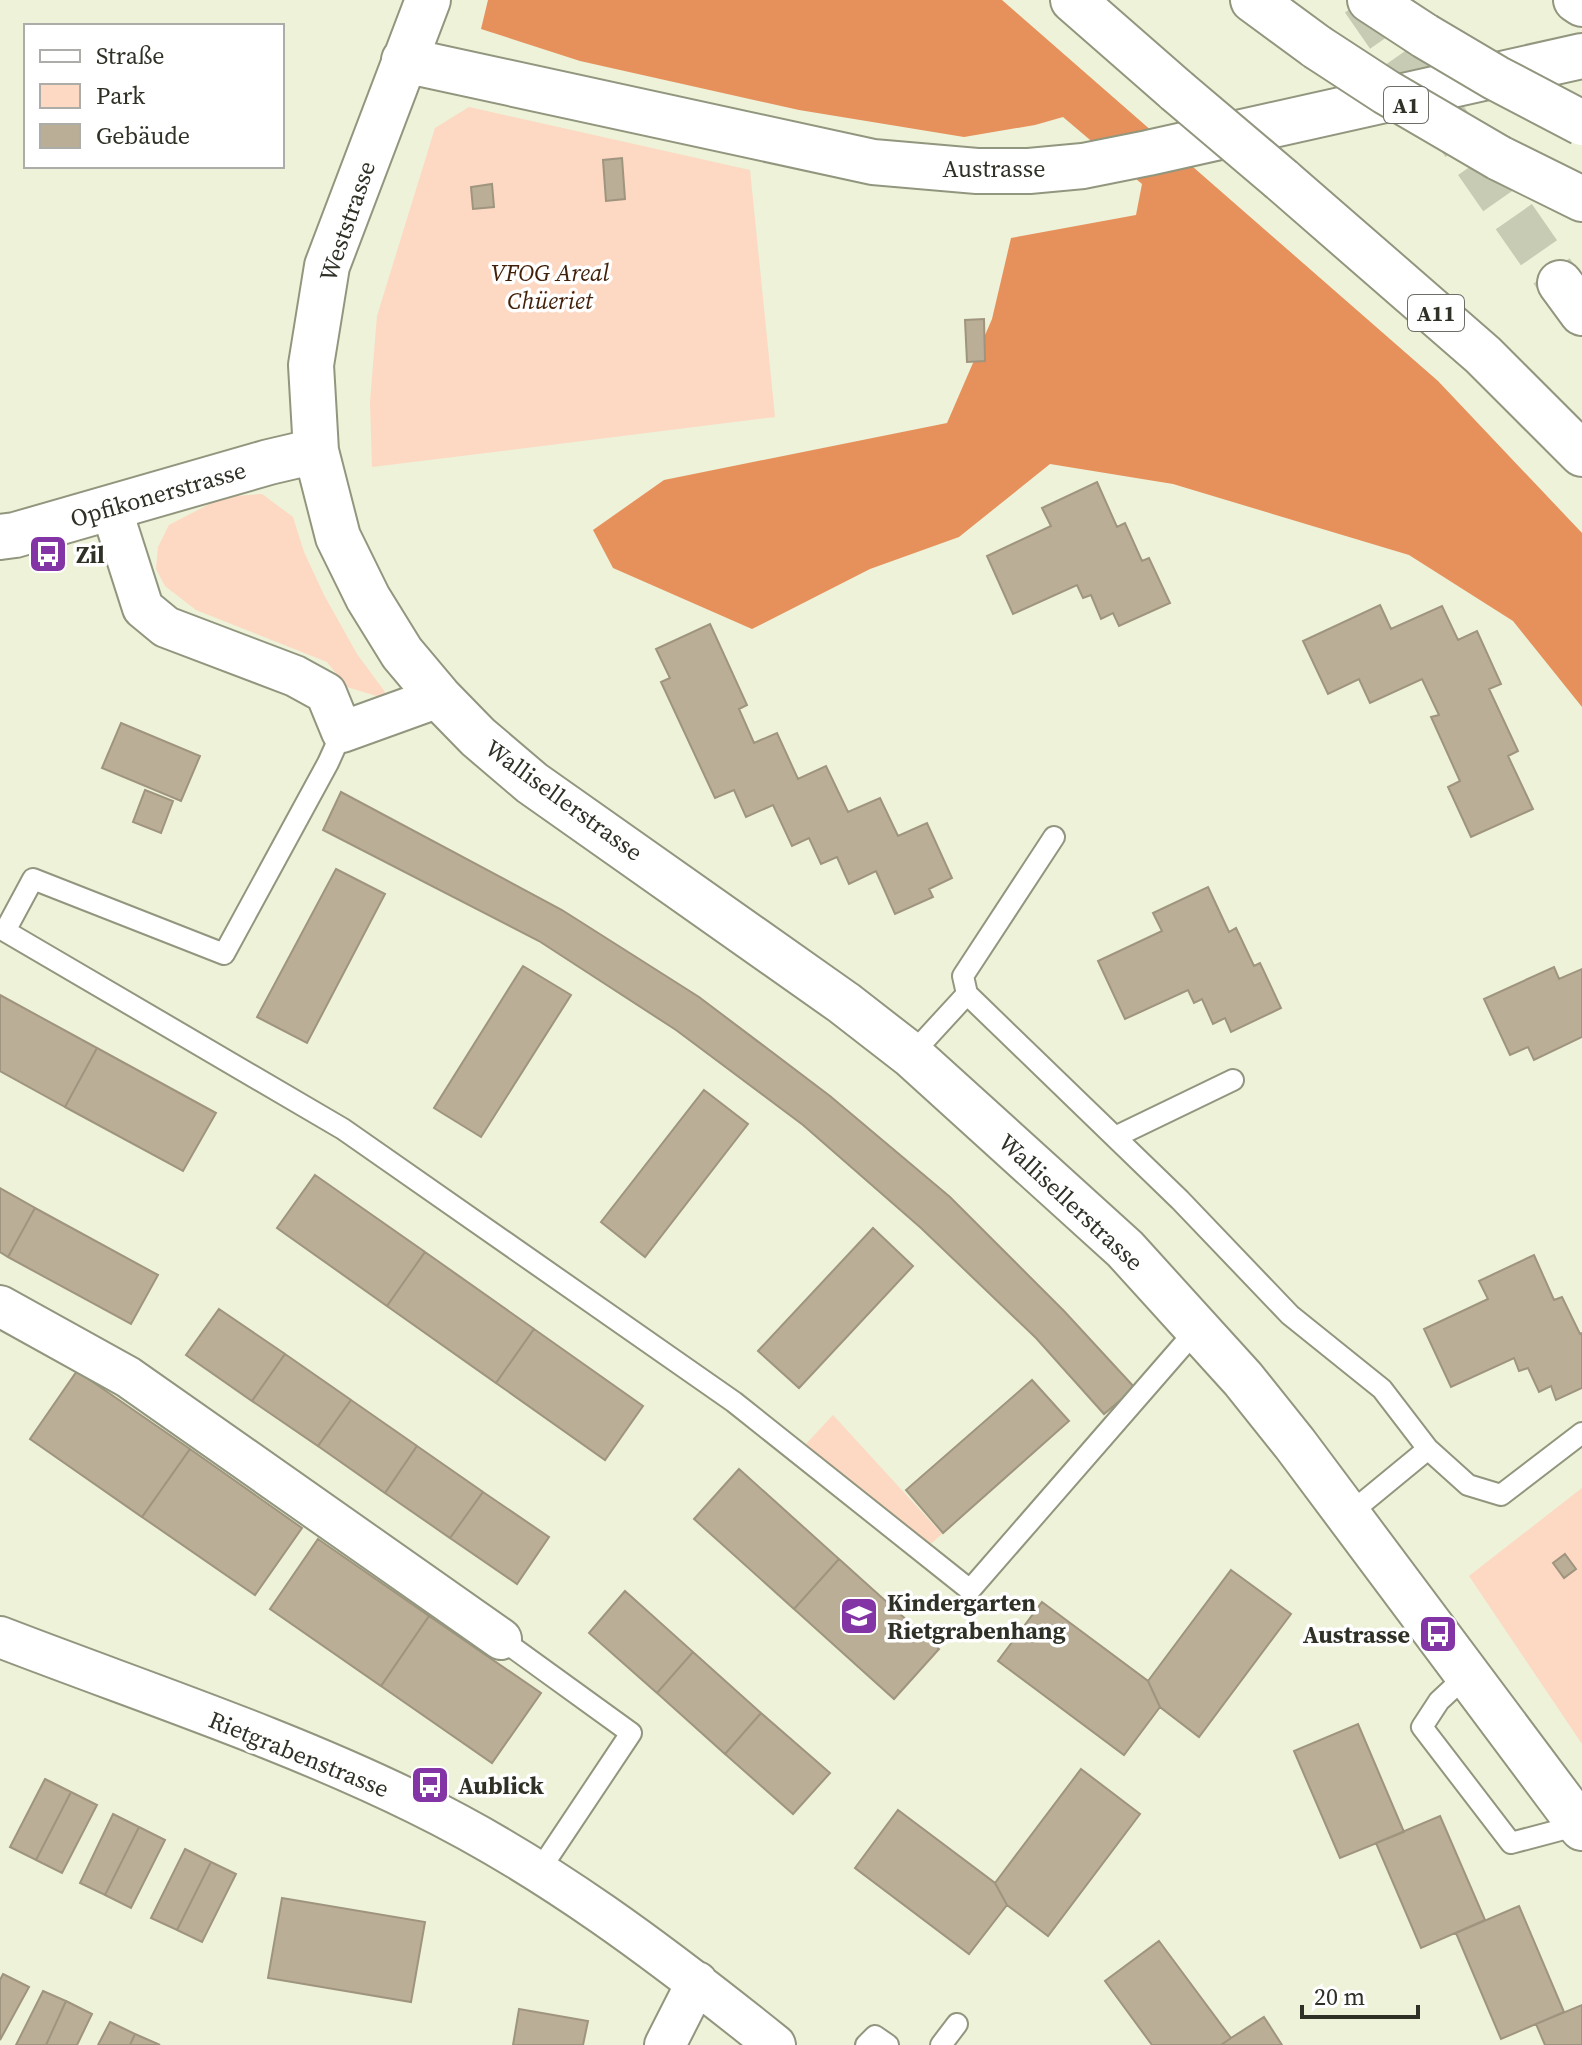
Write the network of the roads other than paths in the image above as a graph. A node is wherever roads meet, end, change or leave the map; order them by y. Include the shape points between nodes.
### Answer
1 (428, 0) edge
2 (1073, 0) edge
3 (1253, 0) edge
4 (1370, 0) edge
5 (1576, 0) edge
6 (1582, 4) edge
7 (1582, 56) edge
8 (404, 60) junction
9 (1582, 123) edge
10 (1582, 199) edge
11 (316, 451) junction
12 (1582, 454) edge
13 (111, 508) junction
14 (0, 537) edge
15 (439, 697) junction
16 (342, 732) junction
17 (1054, 837) dead end
18 (967, 994) junction
19 (911, 1055) junction
20 (1233, 1080) dead end
21 (1115, 1137) junction
22 (0, 1306) edge
23 (1198, 1328) junction
24 (1582, 1433) edge
25 (1428, 1449) junction
26 (1349, 1514) junction
27 (0, 1637) edge
28 (501, 1639) joint
29 (1468, 1674) junction
30 (1581, 1827) edge
31 (539, 1871) junction
32 (697, 1982) junction
33 (957, 2024) dead end
34 (665, 2045) edge
35 (775, 2045) edge
36 (866, 2045) edge
37 (888, 2045) edge
38 (941, 2045) edge

1 - 8 main road, Weststrasse
2 - 12 main road, A11, bridge via 1483,355
3 - 10 main road, A1, bridge via 1386,92
4 - 9 main road, bridge via 1496,78
5 - 6 main road
7 - 8 main road, Austrasse via 1148,153 1029,171 873,162
8 - 11 main road, Weststrasse via 327,266 311,365
11 - 13 main road, Opfikonerstrasse
11 - 15 main road, Wallisellerstrasse via 338,537 368,598 402,653
13 - 14 main road, Opfikonerstrasse
13 - 16 street via 143,608 166,627 326,693
15 - 16 street
15 - 19 main road, Wallisellerstrasse via 532,783
16 - 23 lane via 224,954 33,879 5,931 343,1129 734,1402 970,1590
17 - 18 lane via 963,976
18 - 19 lane
18 - 21 lane
19 - 23 main road, Wallisellerstrasse via 1125,1249
20 - 21 lane
21 - 25 lane via 1290,1315 1382,1389
22 - 28 street via 128,1377
23 - 26 main road, Wallisellerstrasse
24 - 25 lane via 1501,1495 1468,1485
25 - 26 lane
26 - 29 main road, Wallisellerstrasse
27 - 31 street, Rietgrabenstrasse via 334,1765
28 - 31 lane via 631,1733
29 - 30 main road, Wallisellerstrasse
29 - 30 lane via 1439,1701 1422,1727 1511,1843
31 - 32 street, Rietgrabenstrasse
32 - 34 street
32 - 35 street, Rietgrabenstrasse
33 - 38 lane
36 - 37 lane via 875,2036

